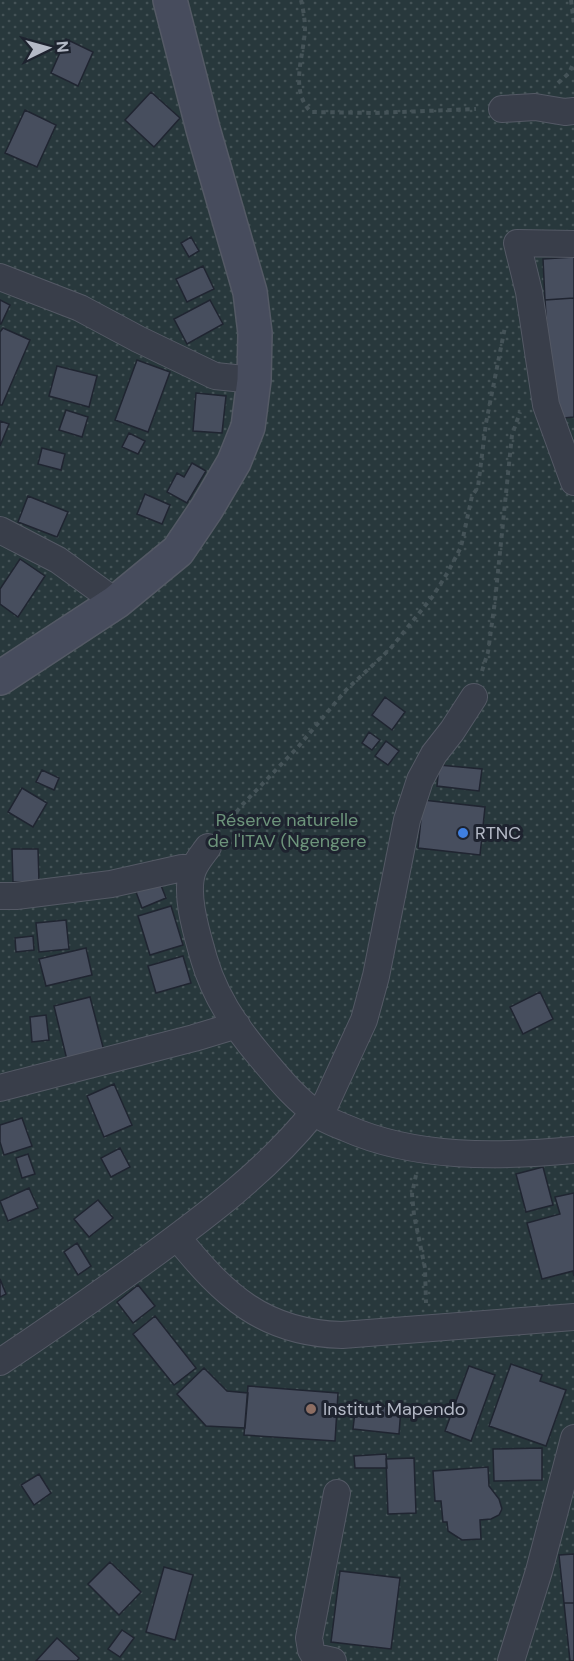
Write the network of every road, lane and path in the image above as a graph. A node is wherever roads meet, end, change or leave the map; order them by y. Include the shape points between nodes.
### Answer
1 (171, 0) edge
2 (301, 0) edge
3 (571, 0) edge
4 (574, 24) edge
5 (502, 109) joint
6 (574, 111) edge
7 (574, 244) edge
8 (0, 277) edge
9 (529, 292) junction
10 (541, 376) junction
11 (254, 380) junction
12 (574, 482) edge
13 (0, 530) edge
14 (116, 602) junction
15 (0, 678) edge
16 (474, 697) joint
17 (201, 857) junction
18 (0, 896) edge
19 (237, 1025) junction
20 (0, 1088) edge
21 (317, 1114) junction
22 (402, 1146) junction
23 (574, 1150) edge
24 (177, 1237) junction
25 (574, 1317) edge
26 (427, 1329) junction
27 (0, 1362) edge
28 (574, 1438) edge
29 (337, 1493) dead end
30 (333, 1661) edge
31 (511, 1661) edge

1 - 11 street via 202,129 250,292 255,333
2 - 5 path via 305,29 299,75 305,106 311,112
3 - 4 path
5 - 6 street
7 - 9 street via 517,243
8 - 11 street via 80,308 215,376
9 - 10 street
9 - 17 path via 505,325 478,487 472,496 461,547 448,572 390,649 346,690 243,804
10 - 12 street via 546,405
10 - 16 path via 524,399 512,435 488,652
11 - 14 street via 248,427 234,462 207,508 178,551
13 - 14 street via 58,560
14 - 15 street
16 - 21 street via 420,780 364,1020
17 - 18 street via 182,868 111,884
17 - 19 street via 189,886 198,938 208,973
19 - 20 street
19 - 21 street via 295,1098
21 - 22 street via 359,1134
21 - 24 street via 238,1189
22 - 23 street via 433,1151 530,1154
22 - 26 path via 413,1156 417,1173 412,1194 425,1268
24 - 26 street via 232,1298 291,1328 342,1335
24 - 27 street
25 - 26 street
28 - 31 street
29 - 30 street via 309,1638 315,1657

